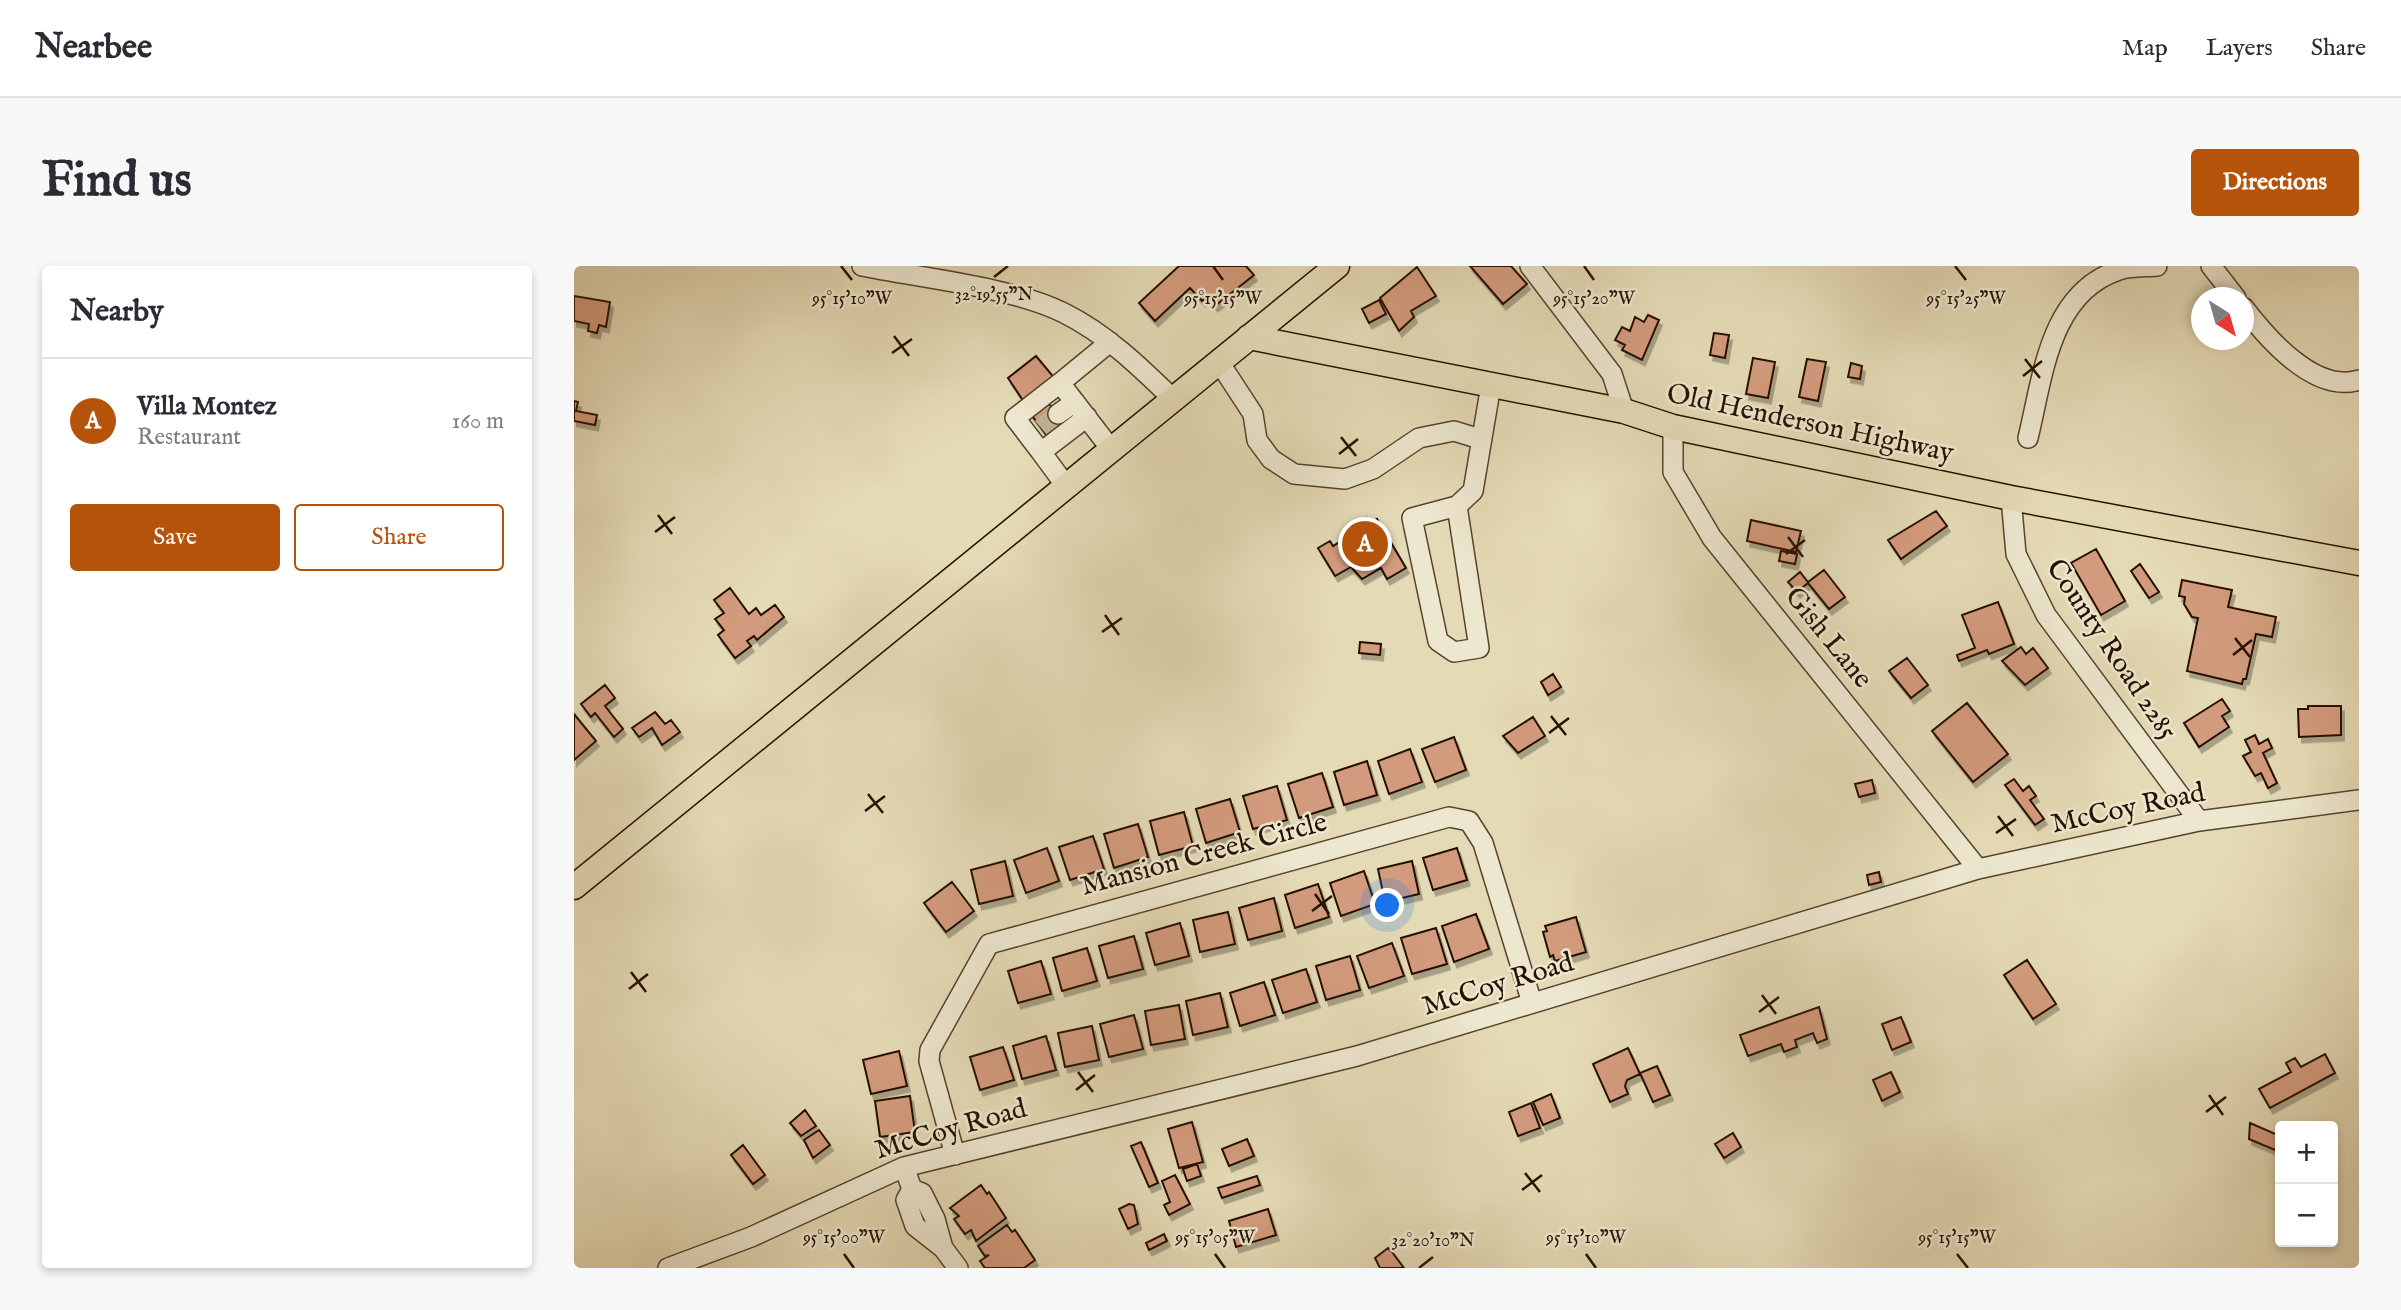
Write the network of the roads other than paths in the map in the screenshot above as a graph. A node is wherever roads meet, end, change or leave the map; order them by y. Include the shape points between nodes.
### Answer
1 (862, 266) edge
2 (1337, 266) edge
3 (1530, 266) edge
4 (2157, 266) edge
5 (2211, 266) edge
6 (2227, 287) edge
7 (2254, 321) edge
8 (1250, 337) junction
9 (1110, 342) junction
10 (1219, 362) junction
11 (2359, 380) edge
12 (1060, 383) junction
13 (1492, 385) junction
14 (1172, 399) junction
15 (1081, 410) junction
16 (1624, 411) junction
17 (1058, 414) tunnel mouth
18 (1673, 426) junction
19 (2028, 438) dead end
20 (1037, 439) junction
21 (1480, 439) junction
22 (1111, 449) junction
23 (1066, 486) junction
24 (2011, 498) junction
25 (1457, 506) junction
26 (2359, 563) edge
27 (2359, 800) edge
28 (2199, 821) junction
29 (1978, 869) junction
30 (574, 887) edge
31 (1532, 1003) junction
32 (955, 1155) junction
33 (904, 1167) junction
34 (671, 1267) edge
35 (958, 1268) edge

1 - 9 street via 1042,304
2 - 8 main road
3 - 16 street via 1612,374
4 - 19 street via 2119,270 2079,293 2055,328
5 - 6 street
7 - 11 street via 2302,366 2331,381
8 - 10 main road
8 - 13 main road, Old Henderson Highway
9 - 12 street
9 - 14 street
10 - 14 main road
10 - 21 street via 1254,414 1256,440 1271,459 1294,474 1345,480 1373,469 1419,438 1454,431
12 - 15 street
12 - 20 street via 1015,418
13 - 16 main road, Old Henderson Highway
13 - 21 street
14 - 22 main road
15 - 17 street
15 - 20 street
15 - 22 street
16 - 18 main road, Old Henderson Highway
18 - 24 main road, Old Henderson Highway
18 - 29 street, Gish Lane via 1673,472 1712,538
20 - 23 street
21 - 25 street via 1473,491
22 - 23 main road
23 - 30 main road
24 - 26 main road, Old Henderson Highway
24 - 28 street, County Road 2285 via 2016,554 2046,615
25 - 25 street via 1412,518 1438,641 1454,652 1479,648
27 - 28 street, McCoy Road
28 - 29 street, McCoy Road
29 - 31 street, McCoy Road
31 - 32 street, McCoy Road via 1357,1056
31 - 32 street, Mansion Creek Circle via 1483,844 1469,821 1449,817 989,944 930,1050
32 - 33 street, McCoy Road
33 - 34 street, McCoy Road via 751,1237
33 - 35 street via 912,1189 922,1193 935,1219 943,1248

